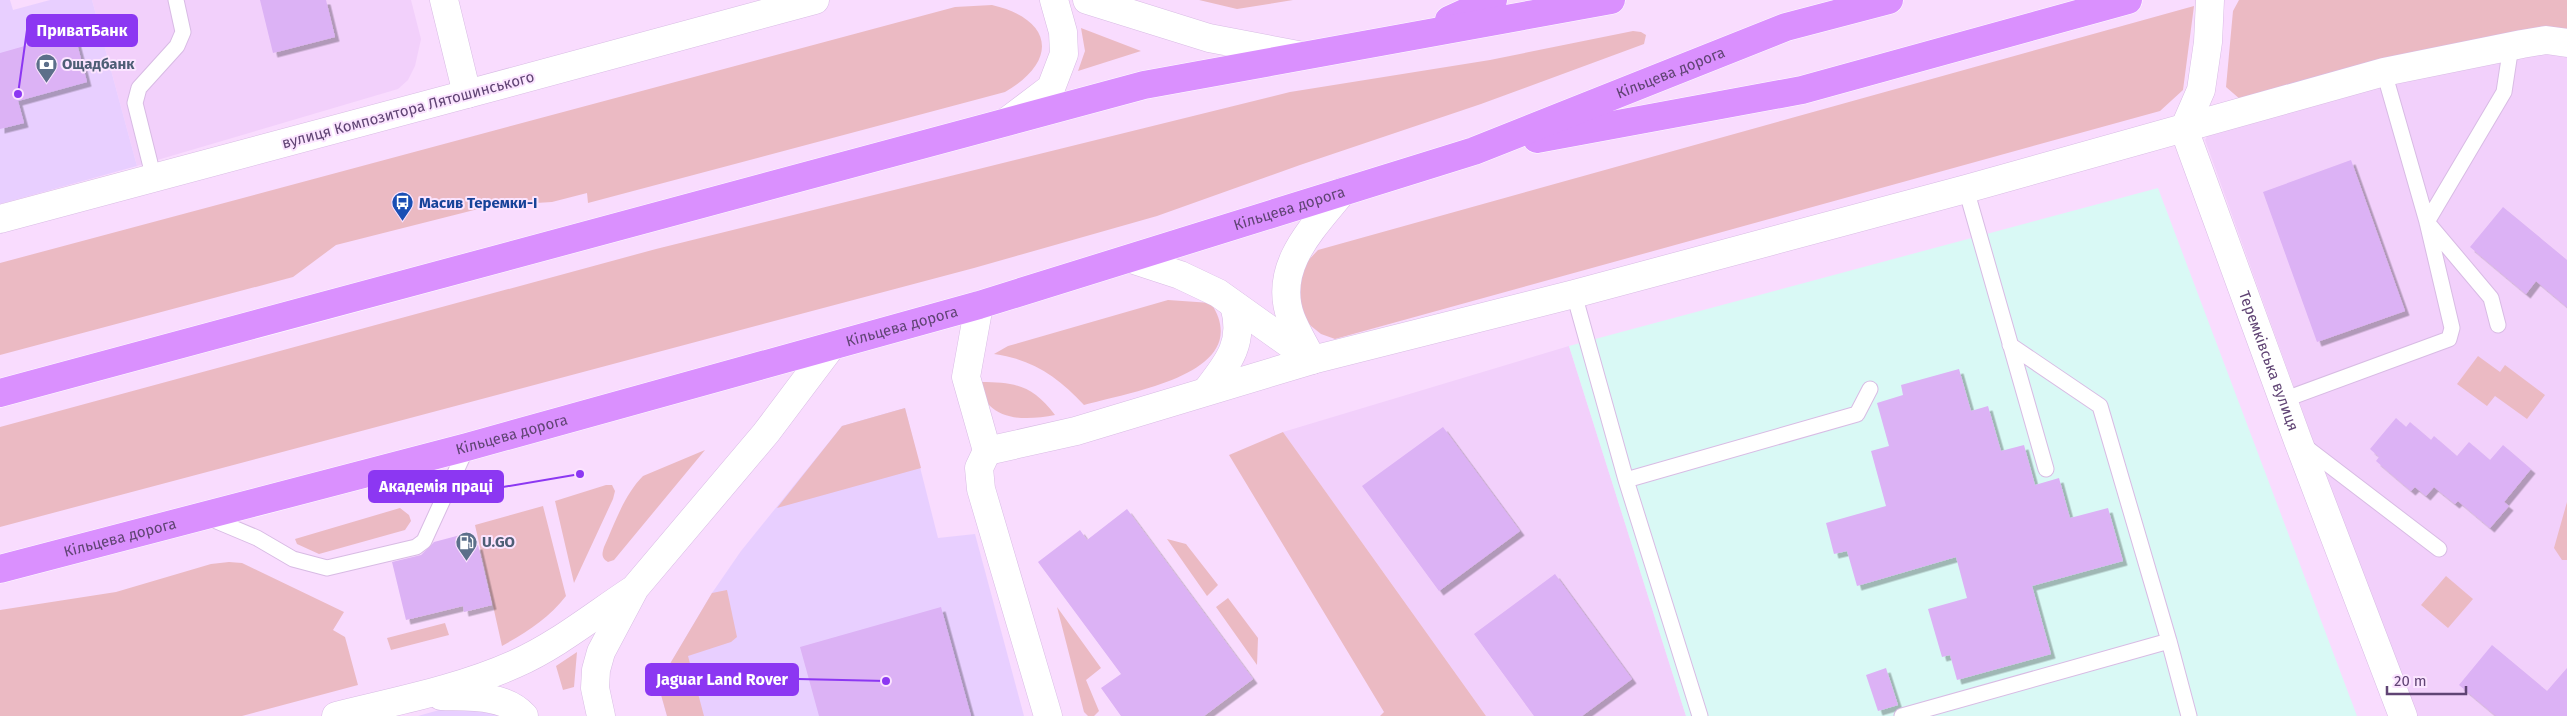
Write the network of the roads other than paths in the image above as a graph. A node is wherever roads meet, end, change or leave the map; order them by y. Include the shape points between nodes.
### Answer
1 (176, 0) edge
2 (444, 0) edge
3 (815, 0) edge
4 (1054, 0) edge
5 (1087, 0) edge
6 (1493, 0) edge
7 (1611, 0) edge
8 (1889, 0) edge
9 (2128, 0) edge
10 (2210, 0) edge
11 (1411, 38) junction
12 (2567, 43) edge
13 (2511, 46) junction
14 (1298, 55) junction
15 (2384, 72) junction
16 (468, 94) junction
17 (1006, 122) junction
18 (2184, 129) junction
19 (1474, 151) junction
20 (154, 179) junction
21 (1966, 189) junction
22 (1342, 192) junction
23 (0, 219) edge
24 (2428, 222) junction
25 (1131, 259) junction
26 (1574, 294) junction
27 (980, 305) junction
28 (1234, 305) junction
29 (2498, 324) dead end
30 (2010, 345) junction
31 (830, 348) junction
32 (1312, 360) junction
33 (1870, 389) dead end
34 (1207, 390) junction
35 (0, 393) edge
36 (2283, 400) junction
37 (2298, 441) junction
38 (467, 447) junction
39 (987, 451) junction
40 (2046, 469) dead end
41 (1626, 480) junction
42 (201, 516) junction
43 (2439, 549) dead end
44 (0, 569) edge
45 (635, 588) junction
46 (2169, 641) junction
47 (420, 695) junction
48 (601, 714) edge
49 (336, 716) edge
50 (524, 716) edge
51 (1048, 716) edge
52 (1700, 716) edge
53 (1902, 716) edge
54 (2189, 716) edge
55 (2403, 716) edge

1 - 20 lane via 183,32 177,46 139,88 135,103
2 - 16 street
3 - 16 street, вулиця Композитора Лятошинського
4 - 17 street via 1063,32 1064,54 1051,88
5 - 14 street via 1209,38
6 - 11 highway
7 - 11 highway
8 - 19 highway, Кільцева дорога via 1786,28
9 - 19 highway via 1802,90
10 - 18 street via 2201,90
11 - 14 highway
12 - 13 street via 2546,40
13 - 15 street
13 - 24 lane via 2504,92
14 - 17 highway via 1144,85
15 - 18 street
15 - 24 lane
16 - 20 street, вулиця Композитора Лятошинського
17 - 35 highway
18 - 21 street
18 - 36 street, Теремківська вулиця
19 - 22 highway, Кільцева дорога
20 - 23 street, вулиця Композитора Лятошинського
21 - 26 street
21 - 30 lane
22 - 25 highway, Кільцева дорога
22 - 32 street via 1305,238 1290,263 1285,291 1291,317
24 - 29 lane via 2491,298
24 - 36 lane via 2452,328 2449,339
25 - 27 highway, Кільцева дорога
25 - 28 street via 1180,275 1218,293
26 - 32 street
26 - 41 lane
27 - 31 highway, Кільцева дорога
27 - 39 street via 966,377
28 - 32 street
28 - 34 street via 1239,322 1238,341 1228,363
30 - 40 lane
30 - 46 lane via 2100,406
31 - 38 highway, Кільцева дорога
31 - 45 street via 766,433
32 - 34 street
33 - 41 lane via 1857,414
34 - 39 street via 1082,429
36 - 37 street, Теремківська вулиця
37 - 43 lane
37 - 55 street, Теремківська вулиця
38 - 42 highway, Кільцева дорога
38 - 42 lane via 424,541 416,547 327,568 293,559 222,522
39 - 51 street via 979,468 981,489
41 - 52 lane
42 - 44 highway, Кільцева дорога
45 - 47 street via 531,657 481,677
45 - 48 street via 601,652 596,670 595,688
46 - 53 lane
46 - 54 lane
47 - 49 street
47 - 50 street via 490,699 508,704

